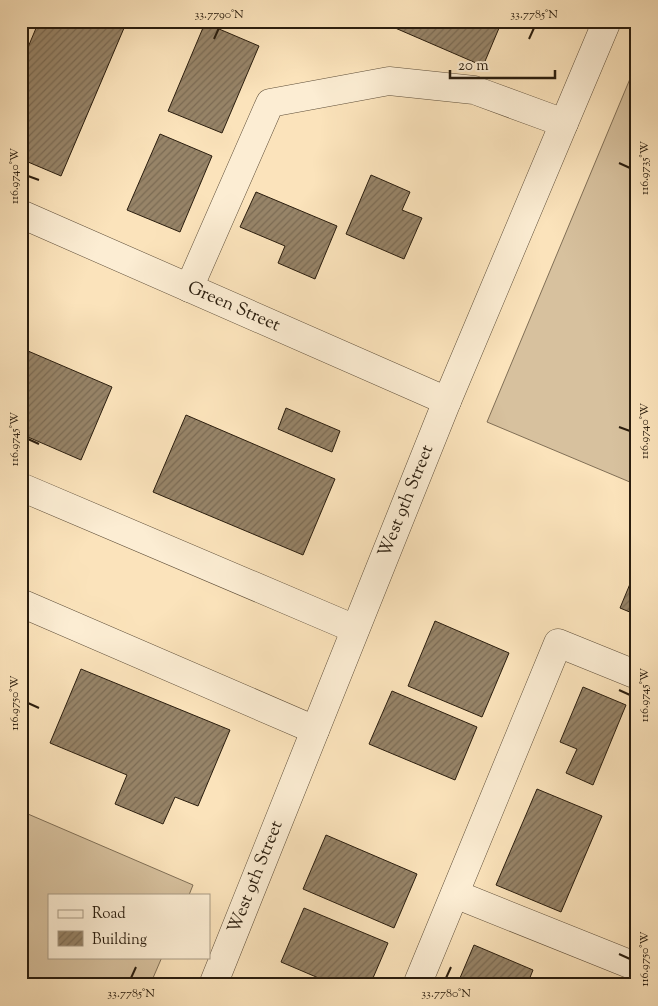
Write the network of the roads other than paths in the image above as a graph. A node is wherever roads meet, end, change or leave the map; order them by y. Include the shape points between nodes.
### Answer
1 (607, 21) edge
2 (564, 123) junction
3 (21, 214) edge
4 (189, 288) junction
5 (447, 401) junction
6 (21, 487) edge
7 (21, 603) edge
8 (355, 629) junction
9 (637, 675) edge
10 (315, 730) junction
11 (455, 894) junction
12 (637, 968) edge
13 (213, 985) edge
14 (417, 985) edge

1 - 2 street, West 9th Street
2 - 4 street via 474,90 389,81 270,103
2 - 5 street, West 9th Street
3 - 4 street, Green Street
4 - 5 street, Green Street
5 - 8 street, West 9th Street
6 - 8 street
7 - 10 street
8 - 10 street, West 9th Street
9 - 11 street via 558,644
10 - 13 street, West 9th Street
11 - 12 street
11 - 14 street

